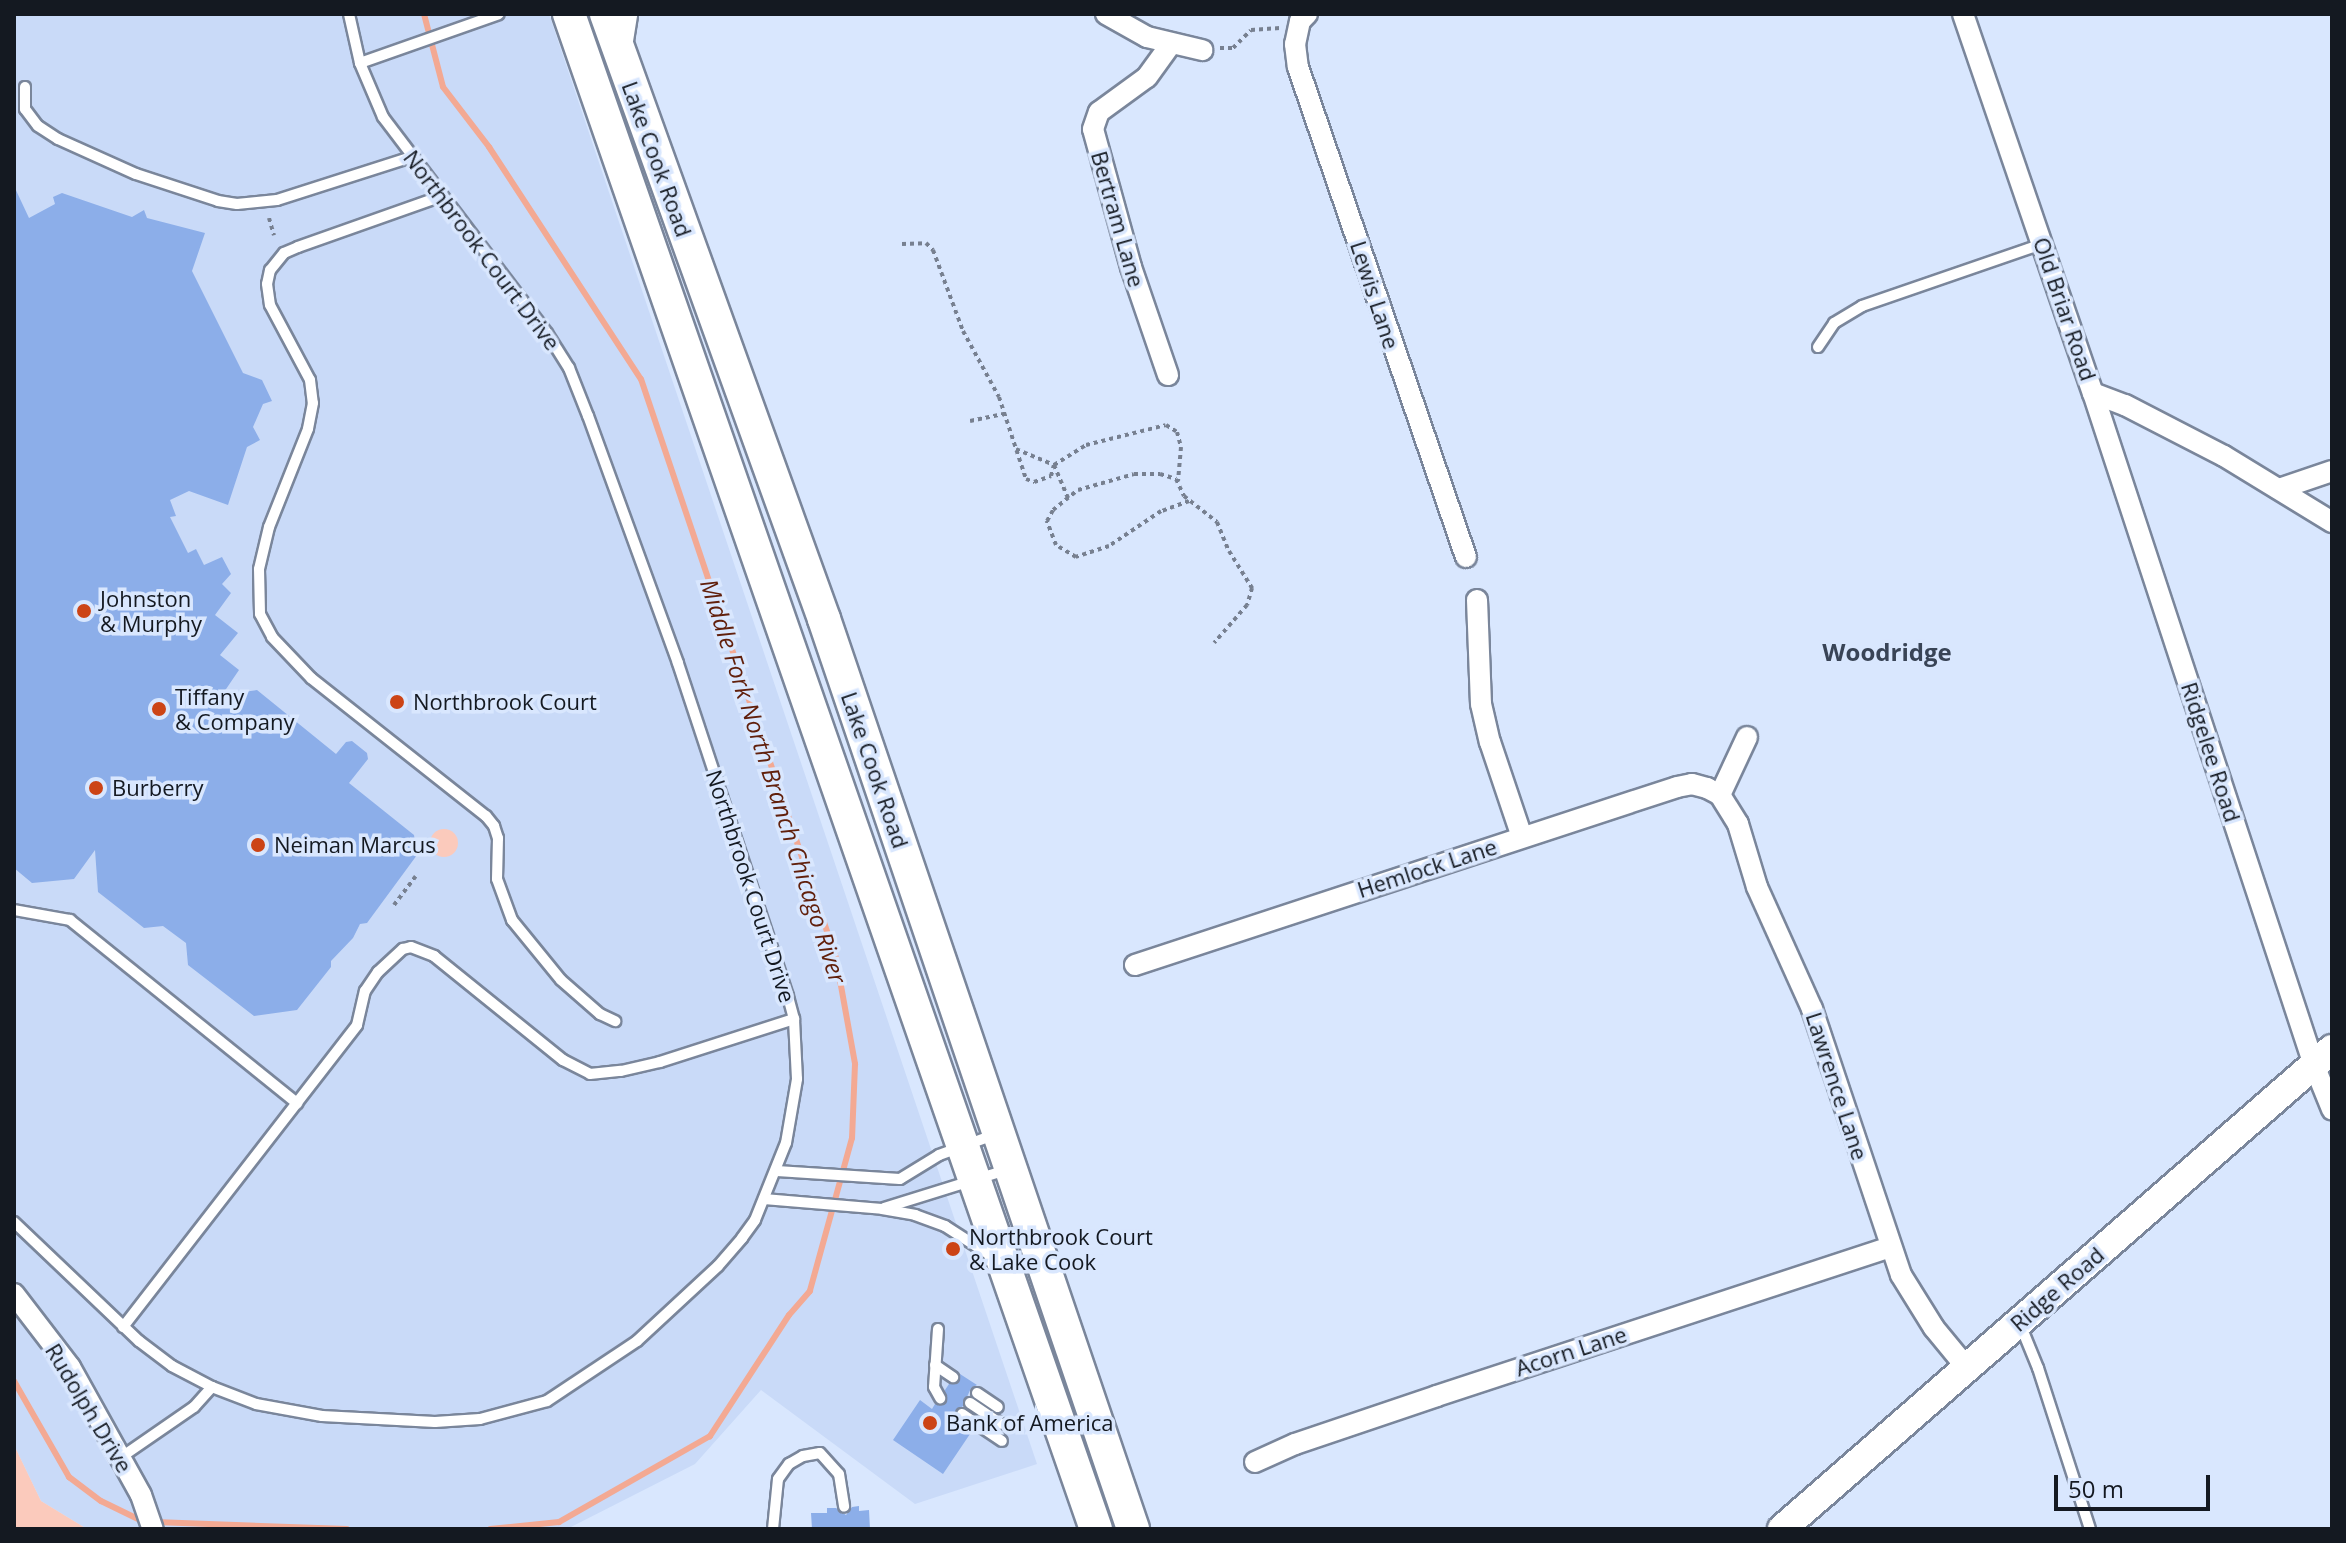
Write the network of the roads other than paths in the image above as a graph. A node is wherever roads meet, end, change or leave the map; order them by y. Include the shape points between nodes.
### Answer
1 (349, 14) edge
2 (499, 14) edge
3 (569, 14) edge
4 (606, 14) edge
5 (627, 14) edge
6 (1106, 14) edge
7 (1963, 14) edge
8 (1302, 22) edge
9 (1170, 45) junction
10 (1202, 50) road end
11 (360, 63) junction
12 (624, 67) junction
13 (25, 87) dead end
14 (412, 157) junction
15 (442, 196) junction
16 (2042, 244) junction
17 (1818, 347) dead end
18 (1168, 375) dead end
19 (2093, 393) junction
20 (2332, 471) edge
21 (2279, 489) junction
22 (2332, 522) edge
23 (1466, 557) dead end
24 (1477, 600) dead end
25 (1747, 737) dead end
26 (1720, 795) junction
27 (1522, 837) junction
28 (14, 910) edge
29 (1135, 965) dead end
30 (794, 1019) junction
31 (615, 1021) dead end
32 (2323, 1057) edge
33 (297, 1103) junction
34 (2332, 1109) edge
35 (999, 1133) junction
36 (964, 1146) junction
37 (1011, 1168) junction
38 (777, 1171) junction
39 (975, 1181) junction
40 (764, 1199) junction
41 (882, 1209) junction
42 (14, 1222) edge
43 (1890, 1247) junction
44 (1008, 1276) junction
45 (14, 1294) edge
46 (2019, 1322) junction
47 (123, 1327) junction
48 (938, 1329) dead end
49 (935, 1365) junction
50 (1967, 1368) junction
51 (934, 1378) junction
52 (212, 1387) junction
53 (977, 1393) dead end
54 (940, 1398) dead end
55 (970, 1403) dead end
56 (998, 1407) dead end
57 (962, 1414) dead end
58 (1001, 1424) dead end
59 (1002, 1441) dead end
60 (120, 1458) junction
61 (1255, 1462) dead end
62 (844, 1507) dead end
63 (153, 1529) edge
64 (773, 1529) edge
65 (1096, 1529) edge
66 (1133, 1529) edge
67 (1782, 1529) edge
68 (2090, 1529) edge

1 - 11 lane, Northbrook Court Drive
2 - 11 lane
3 - 36 main road, Lake Cook Road
4 - 12 main road, Lake Cook Road
5 - 12 street
6 - 9 street
7 - 16 street, Old Briar Road
8 - 23 street, Lewis Lane via 1298,67
9 - 10 street
9 - 18 street, Bertram Lane via 1147,77 1099,112 1093,129
11 - 14 lane, Northbrook Court Drive via 383,117
12 - 35 main road, Lake Cook Road via 828,633
13 - 14 lane via 25,109 58,139 136,174 218,201 277,200
14 - 15 lane, Northbrook Court Drive
15 - 30 lane, Northbrook Court Drive via 569,368 683,679
15 - 31 lane via 284,253 270,270 270,305 310,380 313,403 259,569 260,614 272,637 311,678 486,816 498,838 497,879 512,920 561,980
16 - 17 lane via 1862,306 1834,323
16 - 19 street, Old Briar Road
19 - 21 street, Old Briar Road via 2125,405
19 - 32 street, Ridgelee Road
20 - 21 street
21 - 22 street, Old Briar Road
24 - 27 street via 1481,704
25 - 26 street
26 - 27 street, Hemlock Lane via 1692,784 1677,787
26 - 43 street, Lawrence Lane via 1738,824 1757,887 1812,1009
27 - 29 street, Hemlock Lane
28 - 33 lane via 70,920
30 - 33 lane via 660,1062 590,1074 563,1060 434,956 411,947 395,953 378,972 365,991 357,1025
30 - 38 lane, Northbrook Court Drive via 797,1079
32 - 34 street, Ridgelee Road
32 - 46 street, Ridge Road
33 - 47 lane
35 - 36 lane
35 - 37 main road, Lake Cook Road
36 - 38 lane via 939,1155 913,1174 885,1180
36 - 39 main road, Lake Cook Road
37 - 39 lane
37 - 66 main road, Lake Cook Road
38 - 40 lane, Northbrook Court Drive
39 - 41 lane
39 - 44 main road, Lake Cook Road
40 - 41 lane
40 - 52 lane, Northbrook Court Drive via 755,1220 718,1266 637,1341 576,1385 525,1408 446,1422 350,1418 256,1404
41 - 44 lane via 928,1219 962,1235 982,1247
42 - 47 lane, Northbrook Court Drive
43 - 50 street, Lawrence Lane via 1934,1328
43 - 61 street, Acorn Lane via 1295,1444
44 - 65 main road, Lake Cook Road
45 - 60 street, Rudolph Drive via 70,1367
46 - 50 street, Ridge Road
46 - 68 lane
47 - 52 lane, Northbrook Court Drive via 172,1366
48 - 49 lane
49 - 51 lane
49 - 51 lane via 950,1382
50 - 67 street, Ridge Road
51 - 54 lane
52 - 60 lane via 194,1407
53 - 56 lane
55 - 58 lane
57 - 59 lane
60 - 63 street, Rudolph Drive
62 - 64 lane via 839,1474 820,1453 803,1456 778,1479

